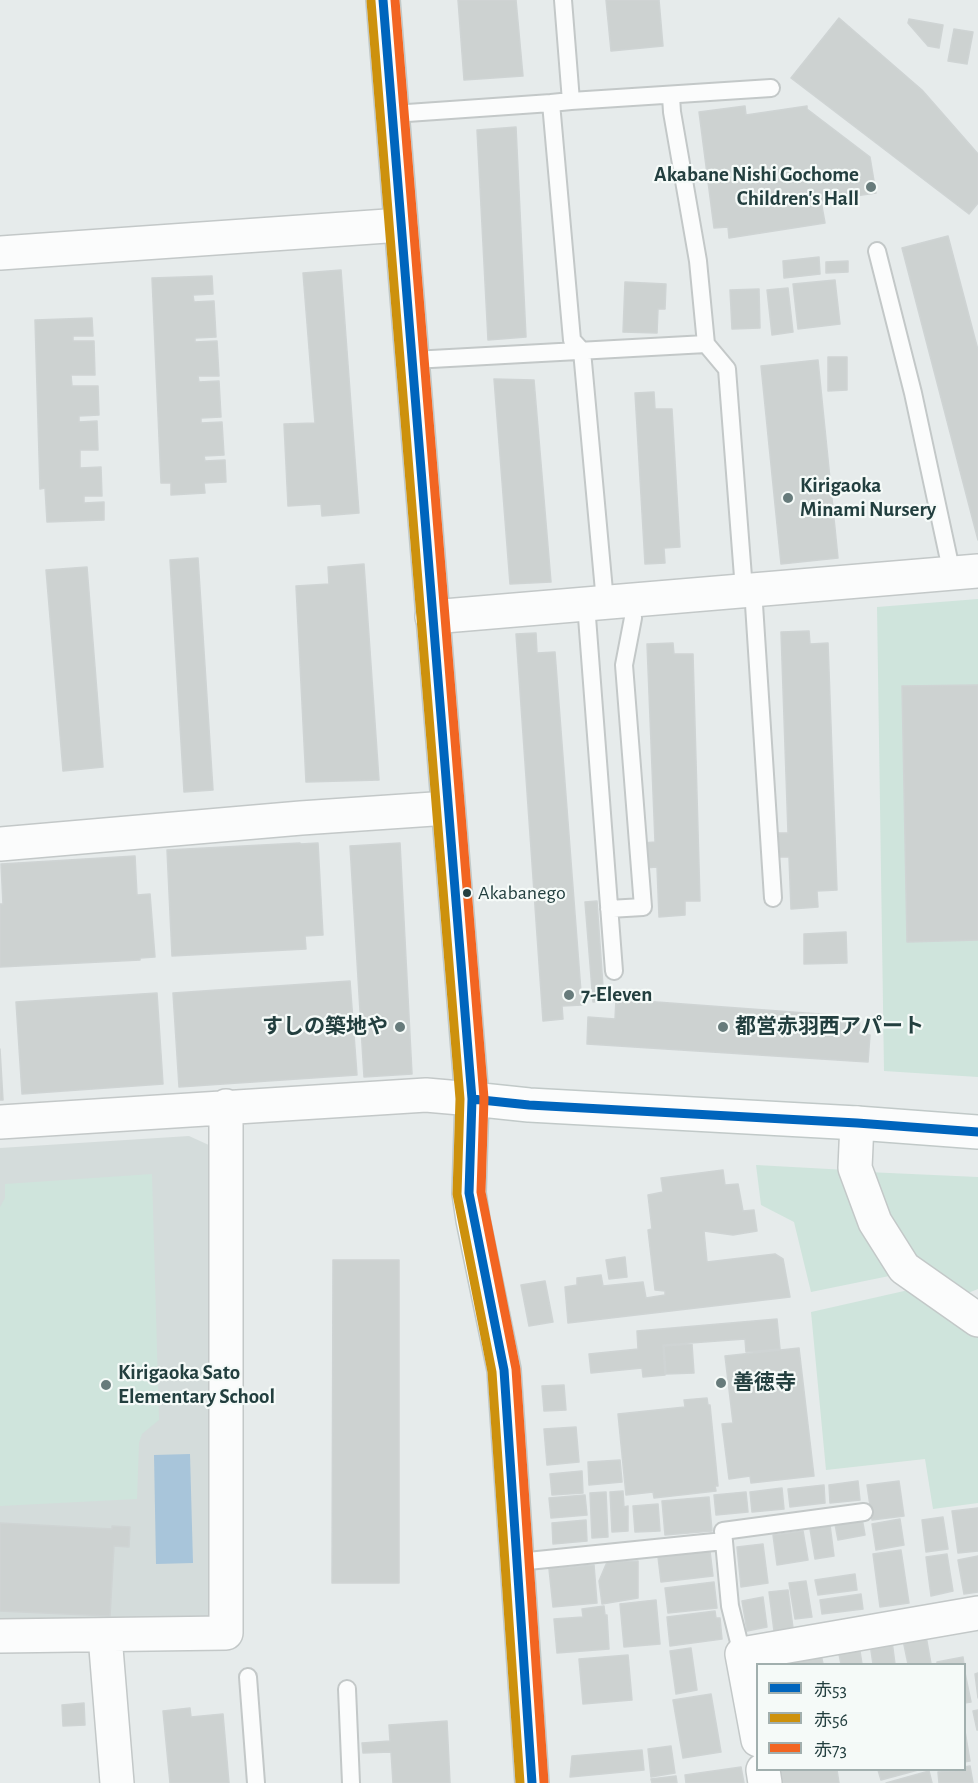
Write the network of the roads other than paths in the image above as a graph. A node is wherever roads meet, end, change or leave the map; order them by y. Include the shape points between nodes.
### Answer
1 (383, 0) edge
2 (563, 0) edge
3 (771, 88) dead end
4 (671, 96) junction
5 (570, 101) junction
6 (551, 103) junction
7 (393, 114) junction
8 (401, 225) junction
9 (877, 251) dead end
10 (0, 254) edge
11 (706, 344) junction
12 (582, 351) junction
13 (413, 360) junction
14 (965, 573) edge
15 (748, 589) junction
16 (607, 602) junction
17 (432, 616) junction
18 (448, 808) junction
19 (0, 844) edge
20 (773, 898) dead end
21 (609, 909) junction
22 (614, 971) dead end
23 (472, 1099) junction
24 (226, 1106) junction
25 (0, 1122) edge
26 (857, 1123) junction
27 (978, 1132) edge
28 (978, 1320) edge
29 (864, 1512) dead end
30 (724, 1541) junction
31 (518, 1562) junction
32 (978, 1613) edge
33 (0, 1636) edge
34 (105, 1636) junction
35 (742, 1654) junction
36 (248, 1677) dead end
37 (347, 1689) dead end
38 (756, 1729) edge
39 (117, 1783) edge
40 (256, 1783) edge
41 (351, 1783) edge
42 (532, 1783) edge

1 - 7 street
2 - 5 lane
3 - 4 lane
4 - 5 lane
4 - 11 lane via 698,261
5 - 6 lane
6 - 7 lane
6 - 12 lane via 572,340
7 - 8 street
8 - 10 street
8 - 13 street
9 - 14 lane
11 - 12 lane
11 - 15 lane via 727,369
12 - 13 lane
12 - 16 lane
13 - 17 street
14 - 15 street
15 - 16 street
15 - 20 lane
16 - 17 street
16 - 21 lane
16 - 21 lane via 633,618 624,665 643,907
17 - 18 street
18 - 19 street
18 - 23 street
21 - 22 lane
23 - 24 street via 426,1095
23 - 26 street
23 - 31 street via 469,1193 504,1370
24 - 25 street
24 - 34 street via 226,1633
26 - 27 street
26 - 28 street via 855,1168 875,1222 904,1268
29 - 30 lane via 723,1531
30 - 31 lane
30 - 35 lane via 730,1606
31 - 42 street
32 - 35 street
33 - 34 street
34 - 39 street
35 - 38 street
36 - 40 lane
37 - 41 lane

